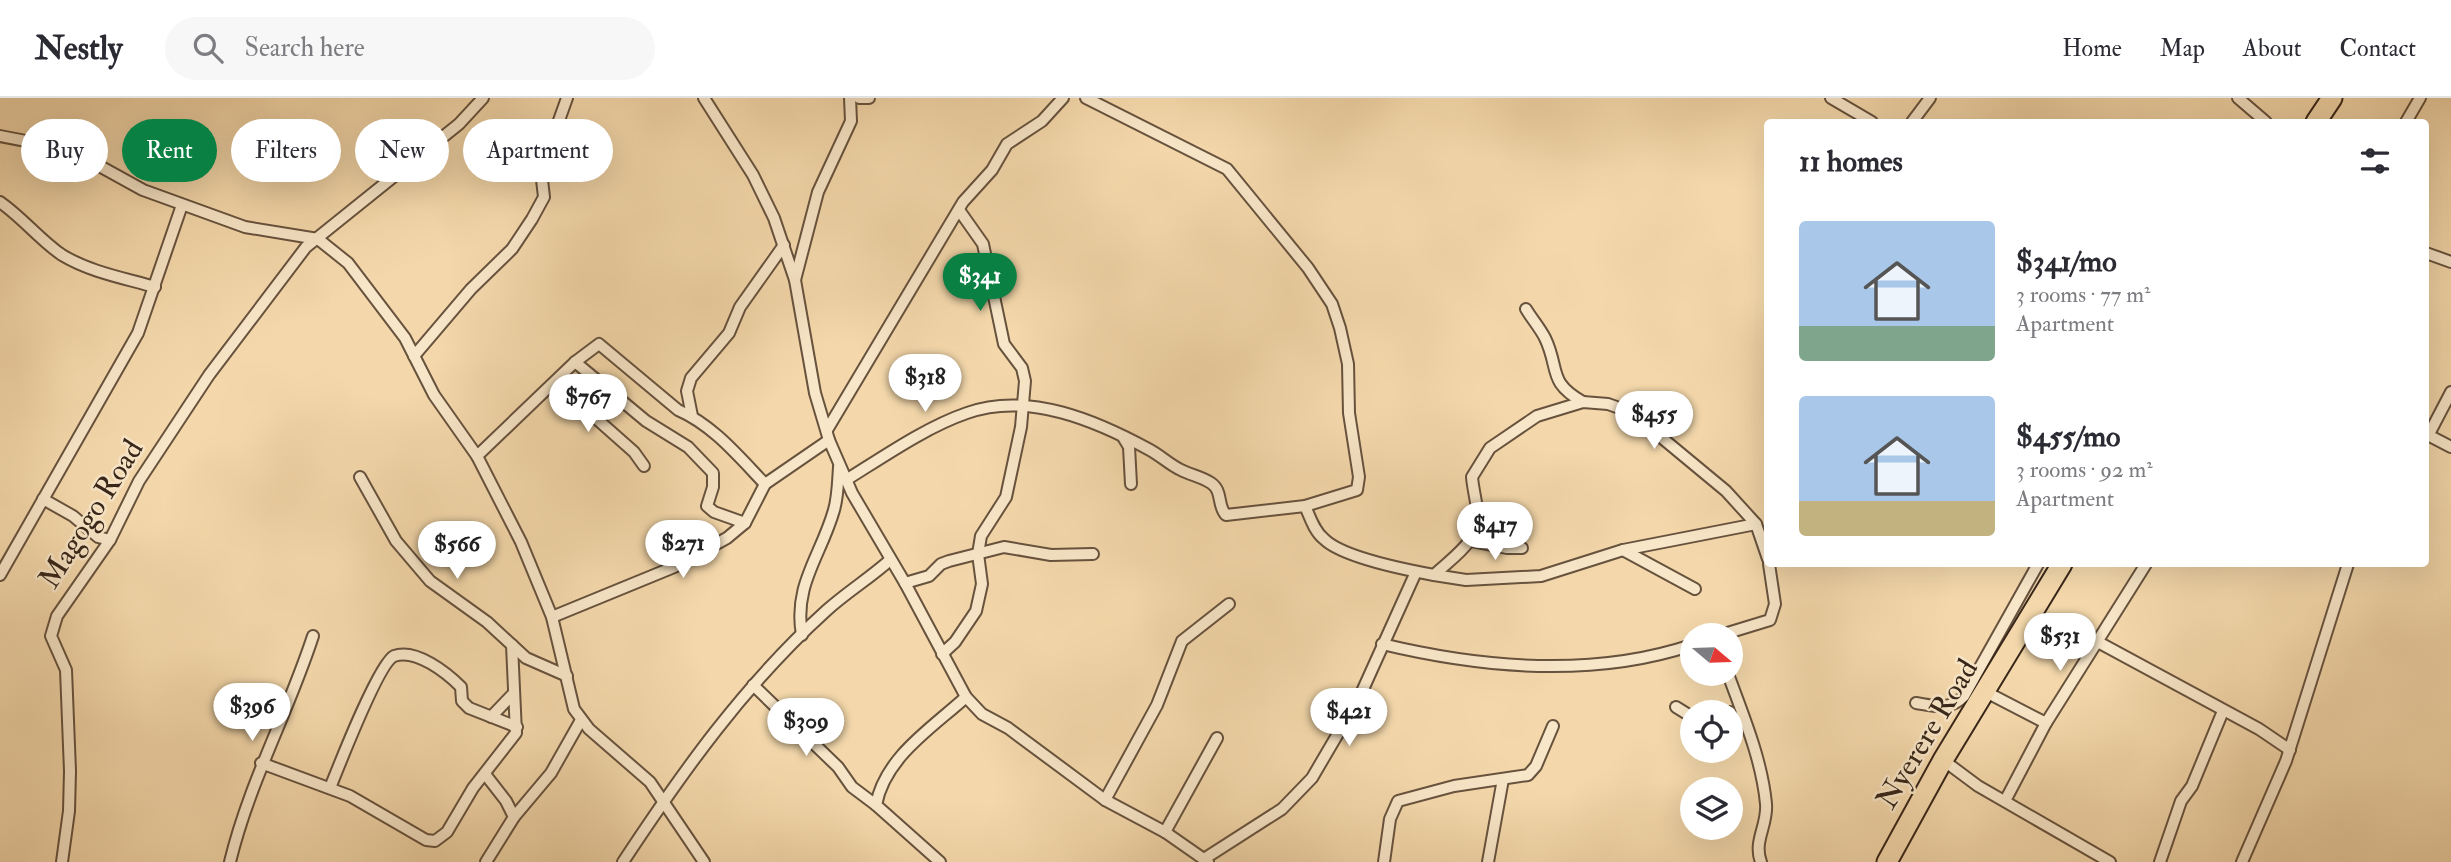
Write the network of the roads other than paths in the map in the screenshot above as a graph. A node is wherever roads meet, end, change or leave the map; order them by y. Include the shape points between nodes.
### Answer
1 (483, 98) edge
2 (567, 98) edge
3 (704, 98) edge
4 (850, 98) edge
5 (859, 98) edge
6 (869, 98) edge
7 (1063, 98) edge
8 (1086, 98) edge
9 (1831, 98) edge
10 (1930, 98) edge
11 (2238, 98) edge
12 (2332, 98) edge
13 (2420, 98) edge
14 (1867, 119) edge
15 (1914, 119) edge
16 (2262, 119) edge
17 (2318, 119) edge
18 (2408, 119) edge
19 (0, 135) edge
20 (0, 202) edge
21 (182, 205) junction
22 (959, 210) junction
23 (318, 239) junction
24 (783, 245) junction
25 (2429, 254) edge
26 (2451, 262) edge
27 (795, 280) junction
28 (155, 287) junction
29 (1527, 309) dead end
30 (414, 356) junction
31 (575, 362) junction
32 (555, 382) junction
33 (2451, 392) edge
34 (1583, 402) junction
35 (1024, 407) junction
36 (692, 416) junction
37 (2429, 431) edge
38 (828, 435) junction
39 (2429, 436) edge
40 (1123, 437) junction
41 (2451, 447) edge
42 (477, 456) junction
43 (840, 464) junction
44 (644, 466) dead end
45 (360, 477) dead end
46 (846, 480) junction
47 (765, 484) junction
48 (1131, 484) dead end
49 (43, 499) junction
50 (1305, 506) junction
51 (745, 523) junction
52 (1756, 524) junction
53 (110, 540) junction
54 (1471, 541) junction
55 (1522, 548) dead end
56 (1764, 549) edge
57 (1623, 550) junction
58 (978, 554) junction
59 (1093, 554) dead end
60 (890, 560) junction
61 (1769, 567) edge
62 (2036, 567) edge
63 (2060, 567) edge
64 (2144, 567) edge
65 (2347, 567) edge
66 (1416, 572) junction
67 (0, 575) edge
68 (1434, 575) junction
69 (905, 583) junction
70 (1695, 589) dead end
71 (1229, 604) dead end
72 (552, 617) junction
73 (1743, 628) edge
74 (802, 635) junction
75 (313, 636) dead end
76 (2098, 642) junction
77 (1382, 644) junction
78 (512, 645) junction
79 (1680, 648) edge
80 (942, 654) junction
81 (567, 676) junction
82 (752, 685) junction
83 (1732, 686) edge
84 (1986, 692) junction
85 (512, 695) junction
86 (966, 697) junction
87 (1916, 703) dead end
88 (1676, 707) dead end
89 (1680, 710) edge
90 (2223, 711) junction
91 (491, 717) junction
92 (581, 720) junction
93 (1744, 720) joint
94 (2046, 723) junction
95 (1553, 726) dead end
96 (517, 727) junction
97 (1217, 738) dead end
98 (2290, 750) junction
99 (1943, 760) junction
100 (261, 764) junction
101 (485, 774) junction
102 (1503, 779) junction
103 (330, 789) junction
104 (664, 799) junction
105 (1105, 800) junction
106 (2005, 801) junction
107 (876, 805) junction
108 (514, 817) junction
109 (1165, 832) junction
110 (927, 859) edge
111 (1891, 859) edge
112 (1206, 861) edge
113 (62, 862) edge
114 (230, 862) edge
115 (486, 862) edge
116 (623, 862) edge
117 (704, 862) edge
118 (940, 862) edge
119 (1384, 862) edge
120 (1488, 862) edge
121 (1761, 862) edge
122 (2110, 862) edge
123 (2160, 862) edge
124 (2242, 862) edge

1 - 23 street, Magogo Road via 459,124
2 - 30 street via 541,171 544,197 532,219 512,249
3 - 24 street via 753,175
4 - 27 street via 851,121 818,192
5 - 6 street
7 - 22 street via 1042,121 1007,144
8 - 50 street via 1227,169 1293,246 1332,304 1348,365 1359,483 1356,491
9 - 14 street
10 - 15 street
11 - 16 street
12 - 17 highway
13 - 18 street
19 - 21 street via 57,147
20 - 28 street via 63,255 97,271
21 - 23 street via 246,227
21 - 28 street
22 - 35 street via 983,244 1003,344 1025,376
22 - 38 street
23 - 30 street via 348,263 397,324
23 - 53 street, Magogo Road via 298,257 209,375 139,481
24 - 27 street
24 - 36 street via 740,307 729,333 689,382
25 - 26 street
27 - 38 street via 815,393
28 - 49 street via 127,354
29 - 34 street via 1545,338 1556,379 1567,393
30 - 42 street via 434,395
31 - 32 street
31 - 36 street via 597,344 604,346 678,410
31 - 51 street via 638,415 688,447 714,478 707,506
32 - 42 street
32 - 44 street
33 - 37 street
34 - 52 street via 1625,410 1716,482
34 - 54 street via 1537,416 1490,448 1472,477 1478,522
35 - 40 street via 1076,416
35 - 46 street via 967,413 914,436
35 - 58 street via 1006,497 985,526
36 - 47 street via 742,456
38 - 43 street
38 - 47 street
39 - 41 street
40 - 48 street via 1129,447
40 - 50 street via 1211,483 1226,515
42 - 72 street via 521,542
43 - 46 street
43 - 74 street via 835,509 801,592
45 - 78 street via 396,541 430,581
46 - 60 street
47 - 51 street
49 - 53 street via 98,537
49 - 67 street
50 - 66 street via 1318,533 1330,545
51 - 72 street via 727,538 674,566
52 - 56 street
52 - 57 street
53 - 113 street, Magogo Road via 52,629 66,670 69,713 69,811
54 - 55 street
54 - 68 street
57 - 68 street via 1541,576 1466,580
57 - 70 street
58 - 59 street via 1004,547 1051,555
58 - 69 street via 941,564 929,576
58 - 80 street via 982,584 976,611
60 - 69 street
60 - 74 street
61 - 73 street via 1775,604 1770,620
62 - 87 street via 1964,696 1944,707
63 - 84 highway, Nyerere Road
64 - 76 street
65 - 98 street
66 - 68 street
66 - 77 street
69 - 80 street
71 - 105 street via 1182,641 1157,705
72 - 81 street
74 - 82 street
75 - 100 street
76 - 90 street
76 - 94 street
77 - 79 street via 1477,663 1556,666 1647,658
77 - 112 street via 1342,728 1299,794
78 - 81 street via 534,663
78 - 85 street
80 - 86 street
81 - 92 street
82 - 104 street
82 - 107 street
83 - 93 street
84 - 94 street
84 - 99 highway, Nyerere Road
85 - 91 street
85 - 96 street
86 - 105 street via 982,714 1009,728
86 - 107 street via 894,764 884,778
88 - 89 street
90 - 98 street
90 - 123 street via 2192,786 2181,801
91 - 96 street
91 - 103 street via 464,704 461,687 444,673 415,657 395,656 375,684
92 - 104 street
92 - 108 street via 551,773
93 - 121 street via 1766,806 1757,847
94 - 106 street
95 - 102 street via 1533,771
96 - 101 street
97 - 109 street
98 - 124 street
99 - 106 street
99 - 111 highway, Nyerere Road
100 - 103 street
100 - 114 street
101 - 103 street via 447,832 435,841
101 - 108 street
102 - 119 street via 1398,801 1390,819
102 - 120 street
104 - 116 street
104 - 117 street
105 - 109 street
106 - 122 street
107 - 110 street
108 - 115 street
109 - 112 street
110 - 118 street

